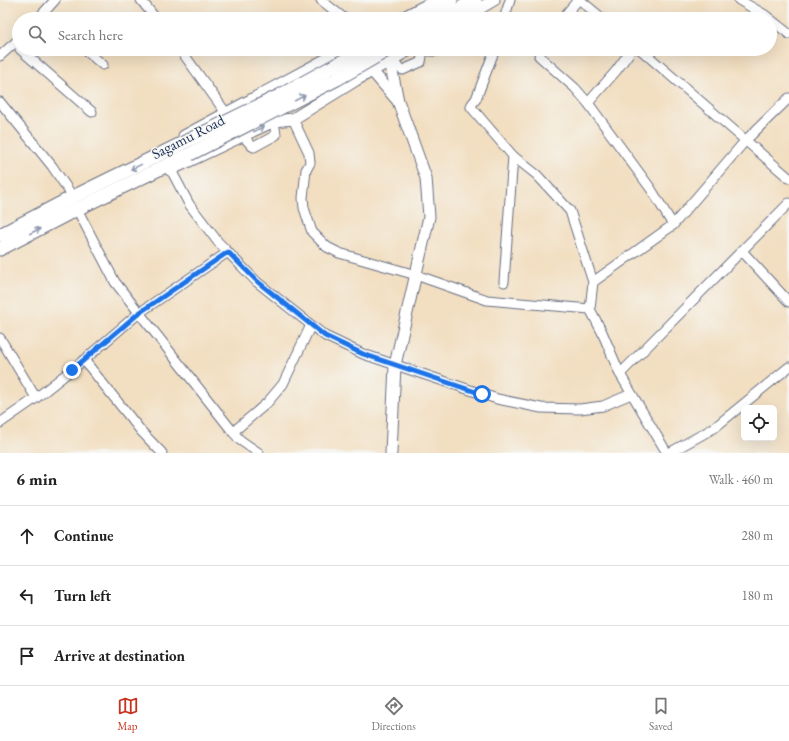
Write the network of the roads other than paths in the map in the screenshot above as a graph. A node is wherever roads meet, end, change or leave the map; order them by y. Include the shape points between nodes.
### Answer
1 (55, 0) edge
2 (141, 0) edge
3 (321, 0) edge
4 (436, 0) edge
5 (451, 0) edge
6 (475, 0) edge
7 (494, 0) edge
8 (510, 0) edge
9 (579, 0) edge
10 (739, 0) edge
11 (45, 12) edge
12 (150, 12) edge
13 (336, 12) edge
14 (413, 12) edge
15 (430, 12) edge
16 (454, 12) edge
17 (474, 12) edge
18 (506, 12) edge
19 (568, 12) edge
20 (594, 12) edge
21 (760, 12) edge
22 (777, 24) edge
23 (789, 34) edge
24 (12, 49) edge
25 (0, 56) edge
26 (30, 56) edge
27 (92, 56) edge
28 (186, 56) edge
29 (332, 56) edge
30 (350, 56) edge
31 (366, 56) edge
32 (391, 56) edge
33 (422, 56) edge
34 (491, 56) edge
35 (539, 56) edge
36 (627, 56) edge
37 (648, 56) edge
38 (103, 65) dead end
39 (372, 71) junction
40 (789, 98) edge
41 (398, 100) junction
42 (0, 102) edge
43 (588, 103) junction
44 (92, 112) dead end
45 (226, 113) junction
46 (293, 119) junction
47 (745, 141) junction
48 (187, 149) junction
49 (514, 156) junction
50 (157, 157) junction
51 (165, 170) junction
52 (789, 178) edge
53 (75, 203) junction
54 (789, 203) edge
55 (673, 225) junction
56 (0, 235) edge
57 (0, 249) edge
58 (742, 251) junction
59 (228, 252) junction
60 (416, 275) junction
61 (504, 282) dead end
62 (593, 282) junction
63 (789, 302) edge
64 (590, 309) junction
65 (139, 313) junction
66 (310, 325) junction
67 (0, 338) edge
68 (84, 360) junction
69 (395, 365) junction
70 (789, 367) edge
71 (620, 374) junction
72 (632, 394) junction
73 (36, 398) junction
74 (0, 423) edge
75 (233, 432) junction
76 (162, 453) edge
77 (259, 453) edge
78 (391, 453) edge
79 (668, 453) edge

1 - 11 street
2 - 12 street
3 - 13 street
4 - 14 main road
5 - 15 highway
6 - 16 highway
7 - 17 main road
8 - 18 street
9 - 19 street
9 - 20 street
10 - 21 street
22 - 23 street
24 - 25 street
26 - 44 street
27 - 38 street
28 - 45 street
29 - 45 main road
30 - 48 highway, Sagamu Road, bridge
31 - 39 main road
32 - 33 street via 403,70 421,62
32 - 39 main road
32 - 41 main road
48 -> 32 highway, Sagamu Road, bridge
34 - 49 street via 471,107
35 - 43 street
36 - 43 street
37 - 47 street
39 - 41 main road
39 - 46 main road
40 - 47 street
41 - 60 main road via 426,178 428,197 429,217
42 - 53 street via 52,166
43 - 55 street via 651,189
45 - 50 main road via 167,146
46 - 51 main road via 274,121
46 - 60 street via 309,153 310,163 306,170 303,198 312,232 327,247 340,253
47 - 52 street
47 - 55 street
48 - 50 highway, Sagamu Road
48 - 51 highway, Sagamu Road
49 - 61 street
49 - 62 street via 537,175 570,211
50 -> 53 highway, Sagamu Road
51 - 53 highway, Sagamu Road
51 - 59 street
53 - 56 highway, Sagamu Road
57 -> 53 highway, Sagamu Road
53 - 65 street via 115,282
54 - 58 street
55 - 62 street
58 - 63 street
58 - 71 street
59 - 65 street
59 - 66 street via 258,282
60 - 64 street via 486,300
60 - 69 main road
62 - 64 street
64 - 71 street
65 - 68 street
65 - 75 street
66 - 69 street via 325,336 363,354
66 - 75 street via 283,384 267,403
67 - 73 street
68 - 73 street
68 - 76 street
69 - 72 street via 497,399 541,408 580,409 603,406
69 - 78 main road
70 - 79 street via 714,428
71 - 72 street
72 - 79 street
73 - 74 street
75 - 77 street

